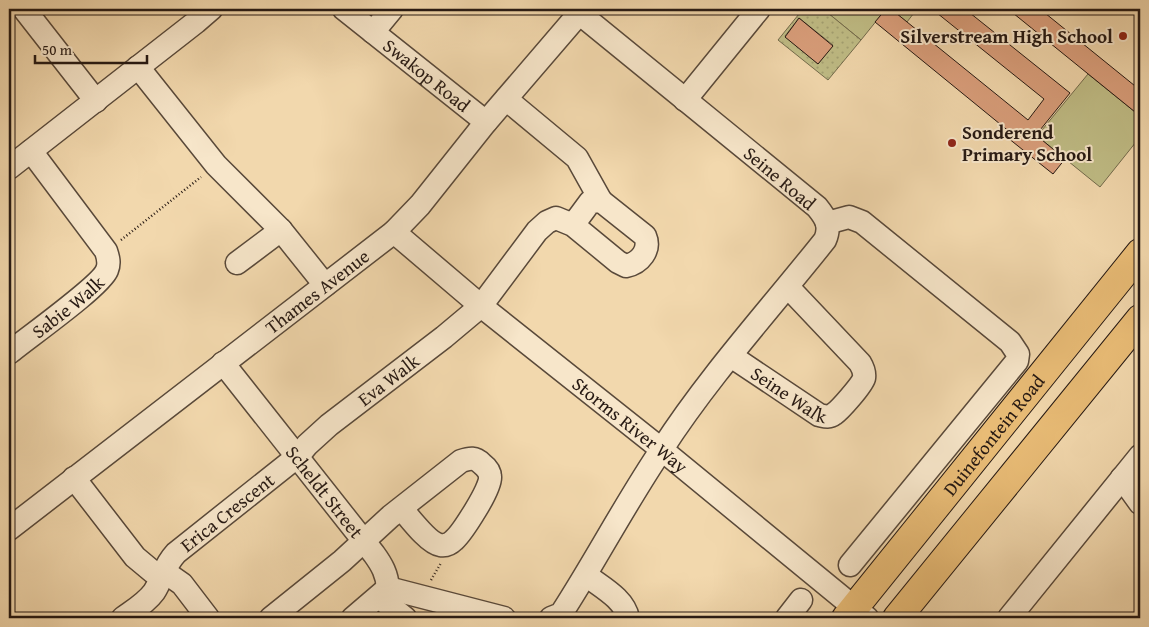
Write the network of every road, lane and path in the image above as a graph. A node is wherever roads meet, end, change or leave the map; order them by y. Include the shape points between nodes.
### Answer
1 (24, 9) edge
2 (344, 9) edge
3 (392, 9) edge
4 (758, 9) edge
5 (581, 11) edge
6 (197, 13) edge
7 (373, 32) junction
8 (138, 67) junction
9 (506, 99) junction
10 (684, 100) junction
11 (96, 101) junction
12 (486, 122) junction
13 (31, 151) junction
14 (216, 165) junction
15 (9, 168) edge
16 (601, 201) junction
17 (827, 223) junction
18 (276, 224) junction
19 (572, 225) junction
20 (394, 232) junction
21 (106, 250) junction
22 (1140, 253) edge
23 (237, 263) dead end
24 (325, 285) junction
25 (788, 287) junction
26 (481, 306) junction
27 (1140, 318) edge
28 (9, 352) edge
29 (731, 356) junction
30 (223, 363) junction
31 (661, 449) junction
32 (298, 456) junction
33 (1140, 456) edge
34 (74, 478) junction
35 (1122, 478) junction
36 (1140, 502) edge
37 (401, 508) dead end
38 (9, 529) edge
39 (364, 542) junction
40 (850, 565) dead end
41 (162, 574) junction
42 (586, 575) junction
43 (384, 592) junction
44 (801, 600) dead end
45 (1020, 613) edge
46 (856, 615) edge
47 (559, 617) edge
48 (123, 618) edge
49 (208, 618) edge
50 (271, 618) edge
51 (353, 618) edge
52 (404, 618) edge
53 (504, 618) edge
54 (628, 618) edge
55 (787, 618) edge
56 (897, 618) edge

1 - 11 street
2 - 7 street, Swakop Road
3 - 7 street
4 - 10 street
5 - 9 street, Thames Avenue
5 - 10 street, Seine Road
6 - 8 street
7 - 12 street, Swakop Road
8 - 11 street
8 - 14 street
9 - 12 street, Thames Avenue
9 - 16 street via 577,158
10 - 17 street, Seine Road via 817,207
11 - 13 street
12 - 20 street, Thames Avenue via 420,205
13 - 15 street
13 - 21 street, Sabie Walk
14 - 18 street
14 - 21 path, Sabie Walk
16 - 19 street via 590,202
16 - 19 street via 645,236 647,249 635,264 626,266 618,262
17 - 25 street, Seine Road via 829,232 826,240
17 - 40 street via 849,217 862,222 1010,342 1018,354 1017,361
18 - 23 street
18 - 24 street
19 - 26 street via 556,218 547,222 520,252
20 - 24 street, Thames Avenue
20 - 26 street, Storms River Way
21 - 28 street, Sabie Walk via 108,268 96,284
22 - 46 main road, Duinefontein Road
24 - 30 street, Thames Avenue
25 - 29 street, Seine Road
25 - 29 street, Seine Walk via 864,370 862,382 839,410 826,417 818,415
26 - 31 street, Storms River Way
26 - 32 street, Eva Walk via 329,426
27 - 56 main road
29 - 31 street, Seine Road
30 - 32 street, Scheldt Street
30 - 34 street, Thames Avenue
31 - 42 street, Seine Road
31 - 46 street, Storms River Way
32 - 39 street, Scheldt Street
32 - 41 street, Erica Crescent via 176,553
33 - 35 street
34 - 38 street, Thames Avenue
34 - 41 street via 135,557 153,572
35 - 36 street
35 - 45 street
37 - 39 street
39 - 43 street, Scheldt Street via 387,577
39 - 50 street
41 - 48 street, Erica Crescent via 156,590
41 - 49 street via 182,584
42 - 47 street, Seine Road
42 - 54 street via 618,599
43 - 51 street
43 - 52 street
43 - 53 street
44 - 55 street

